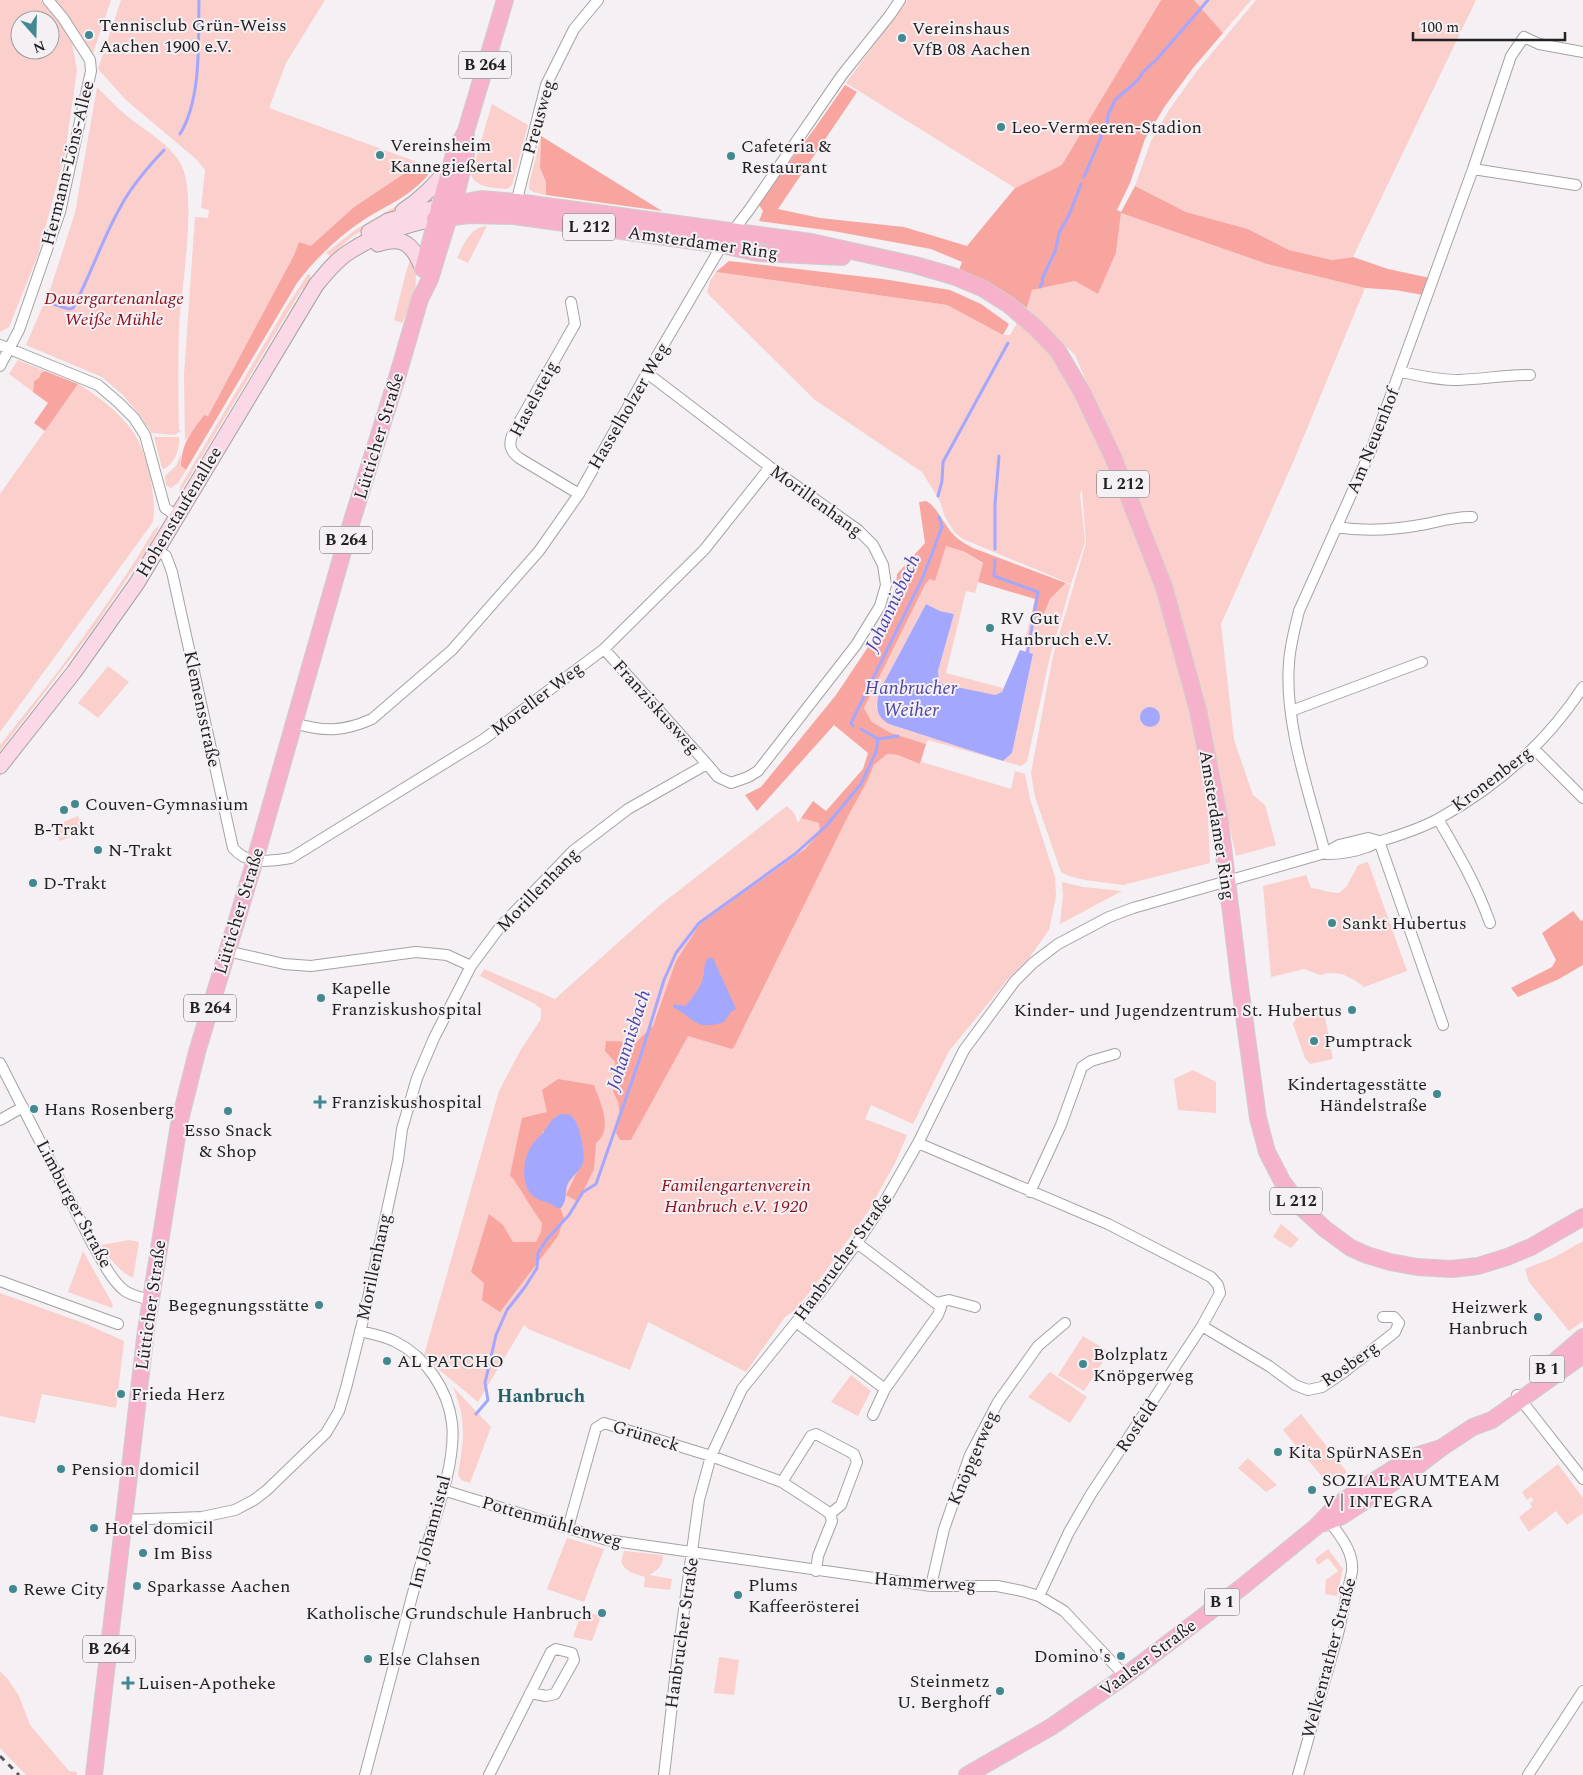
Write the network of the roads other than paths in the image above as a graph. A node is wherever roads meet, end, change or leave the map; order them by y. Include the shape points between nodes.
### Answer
1 (48, 0) edge
2 (504, 0) edge
3 (598, 0) edge
4 (900, 0) edge
5 (1583, 52) edge
6 (466, 131) junction
7 (451, 166) junction
8 (1473, 168) junction
9 (1576, 185) dead end
10 (515, 209) junction
11 (444, 212) junction
12 (388, 221) junction
13 (727, 239) junction
14 (350, 251) junction
15 (423, 269) junction
16 (420, 298) junction
17 (572, 302) dead end
18 (5, 347) edge
19 (0, 366) edge
20 (1401, 372) junction
21 (647, 373) junction
22 (1530, 375) dead end
23 (770, 467) junction
24 (578, 494) junction
25 (178, 516) junction
26 (1472, 516) dead end
27 (1336, 527) junction
28 (157, 550) junction
29 (604, 649) junction
30 (1422, 662) dead end
31 (1583, 687) edge
32 (1291, 711) junction
33 (294, 723) junction
34 (1534, 749) junction
35 (707, 764) junction
36 (0, 766) edge
37 (1583, 798) edge
38 (1438, 819) junction
39 (1378, 841) junction
40 (1325, 854) junction
41 (255, 860) junction
42 (1226, 881) junction
43 (1490, 923) dead end
44 (228, 951) junction
45 (472, 966) junction
46 (1443, 1025) dead end
47 (1115, 1054) dead end
48 (0, 1063) edge
49 (24, 1107) junction
50 (0, 1120) edge
51 (918, 1143) junction
52 (1030, 1192) junction
53 (1583, 1216) edge
54 (857, 1243) junction
55 (0, 1281) edge
56 (151, 1300) junction
57 (936, 1303) junction
58 (975, 1307) dead end
59 (1383, 1317) dead end
60 (796, 1322) junction
61 (1066, 1323) dead end
62 (118, 1324) dead end
63 (1202, 1326) junction
64 (360, 1331) junction
65 (1583, 1337) edge
66 (1583, 1355) edge
67 (885, 1389) junction
68 (1519, 1397) junction
69 (873, 1415) dead end
70 (711, 1456) junction
71 (1583, 1479) edge
72 (782, 1482) junction
73 (443, 1490) junction
74 (830, 1514) junction
75 (123, 1520) junction
76 (1324, 1521) junction
77 (568, 1528) junction
78 (692, 1552) junction
79 (816, 1571) junction
80 (931, 1586) junction
81 (1038, 1596) junction
82 (1125, 1676) junction
83 (1583, 1691) edge
84 (530, 1693) junction
85 (94, 1775) edge
86 (365, 1775) edge
87 (489, 1775) edge
88 (664, 1775) edge
89 (967, 1775) edge
90 (1298, 1775) edge
91 (1528, 1775) edge

1 - 18 street, Hermann-Löns-Allee via 90,60 91,71 60,212 19,330
2 - 6 main road, Lütticher Straße / B 264
3 - 10 street, Preusweg via 574,29 546,84
4 - 13 street, Hasselholzer Weg via 842,75
5 - 8 street, Am Neuenhof via 1539,44 1524,37 1511,56
6 - 7 main road, Lütticher Straße / B 264
6 - 11 main road, Lütticher Straße / B 264 via 466,155
7 - 11 main road, Lütticher Straße / B 264
7 - 12 main road via 419,201
8 - 9 street
8 - 20 street, Am Neuenhof
10 - 11 main road, Amsterdamer Ring / L 212 via 470,215
10 - 13 main road, Amsterdamer Ring / L 212
11 - 12 main road, Hohenstaufenallee
11 - 14 main road, Hohenstaufenallee via 385,233
11 - 15 main road, Lütticher Straße / B 264
11 - 16 main road, Lütticher Straße / B 264 via 430,279
12 - 14 main road, Hohenstaufenallee via 360,236
13 - 21 street, Hasselholzer Weg
13 - 42 main road, Amsterdamer Ring / L 212 via 811,242 953,276 982,288 1009,305 1058,351 1113,457 1164,587 1198,710 1220,822
14 - 15 main road via 399,241 412,248
14 - 25 main road, Hohenstaufenallee via 316,285
15 - 16 main road, Lütticher Straße / B 264
16 - 33 main road, Lütticher Straße / B 264
17 - 24 street, Haselsteig via 575,324 513,434 510,448 520,458
18 - 19 street, Hermann-Löns-Allee
18 - 25 street via 98,385 120,403 145,435 166,508
20 - 22 street via 1460,380
20 - 27 street, Am Neuenhof
21 - 23 street, Morillenhang
21 - 24 street, Hasselholzer Weg
23 - 29 street, Moreller Weg via 704,550
23 - 35 street, Morillenhang via 858,530 873,545 883,565 886,585 880,606 856,645 758,771 731,783 718,777
24 - 33 street, Hasselholzer Weg via 539,551 452,650 372,720 342,730
25 - 28 main road, Hohenstaufenallee
26 - 27 street via 1384,530 1358,531
27 - 32 street, Am Neuenhof via 1292,637 1289,664
28 - 36 main road, Hohenstaufenallee via 74,672
28 - 41 street, Klemensstraße via 166,556 172,572 233,848 238,854
29 - 35 street, Franziskusweg
29 - 41 street, Moreller Weg via 484,739 291,858
30 - 32 street
31 - 34 street, Kronenberg
32 - 40 street, Am Neuenhof
33 - 41 main road, Lütticher Straße / B 264
34 - 37 street
34 - 38 street, Kronenberg via 1488,787
35 - 45 street, Morillenhang via 628,809 573,851 500,927
38 - 39 street, Kronenberg
38 - 43 street via 1458,852
39 - 40 street, Kronenberg via 1369,847 1342,854
39 - 46 street
40 - 42 street, Kronenberg
41 - 44 main road, Lütticher Straße / B 264
42 - 51 street, Hanbrucher Straße via 1109,917 1058,944 1034,963 1015,980 964,1050
42 - 53 main road, Amsterdamer Ring / L 212 via 1258,1118 1267,1152 1282,1182 1301,1207 1351,1248 1367,1255 1417,1267 1452,1269 1478,1266 1507,1257 1531,1247
44 - 45 street via 284,964 311,966 416,952 447,956
44 - 56 main road, Lütticher Straße / B 264 via 179,1124
45 - 64 street, Morillenhang via 417,1078 402,1129
47 - 52 street via 1082,1067 1061,1125
48 - 49 street, Limburger Straße
49 - 50 street
49 - 56 street, Limburger Straße via 108,1271 124,1290
51 - 52 street, Rosfeld
51 - 54 street, Hanbrucher Straße via 886,1201
52 - 63 street, Rosfeld via 1121,1230 1211,1278 1220,1293
54 - 57 street
54 - 60 street, Hanbrucher Straße
55 - 62 street
56 - 75 main road, Lütticher Straße / B 264
57 - 58 street via 949,1300
57 - 67 street via 941,1307 938,1315
59 - 63 street, Rosberg via 1394,1317 1399,1323 1395,1332 1322,1387 1308,1390
60 - 67 street
60 - 70 street, Hanbrucher Straße via 742,1389
61 - 80 street, Knöpgerweg via 1038,1346 998,1402 970,1455 944,1529
63 - 81 street, Rosfeld via 1092,1494 1069,1532
64 - 73 street, Im Johannistal via 397,1342 418,1358 438,1382 447,1401 453,1440
64 - 75 street, Morillenhang via 339,1411 326,1433 254,1500 217,1515
65 - 68 main road, Vaalser Straße / B 1
66 - 68 main road, Vaalser Straße / B 1
67 - 69 street
68 - 71 street
68 - 76 main road, Vaalser Straße / B 1 via 1492,1420 1473,1427 1342,1516
70 - 72 street, Grüneck
70 - 77 street, Grüneck via 604,1423 596,1428
70 - 78 street, Hanbrucher Straße via 699,1500
72 - 74 street, Grüneck
72 - 74 street via 811,1436 816,1434 854,1454 858,1462 840,1505
73 - 77 street, Pottenmühlenweg
73 - 86 street, Im Johannistal
74 - 79 street via 832,1521 818,1556
75 - 85 main road, Lütticher Straße / B 264
76 - 82 main road, Vaalser Straße / B 1
76 - 90 street, Welkenrather Straße via 1349,1550 1352,1572
77 - 78 street, Pottenmühlenweg via 607,1540
78 - 79 street, Hammerweg
78 - 88 street, Hanbrucher Straße
79 - 80 street, Hammerweg
80 - 81 street, Hammerweg via 997,1586
81 - 82 street, Hammerweg via 1064,1611
82 - 89 main road, Vaalser Straße / B 1 via 1052,1727
83 - 91 street
84 - 84 street via 555,1694 574,1660 572,1654 551,1652
84 - 87 street

